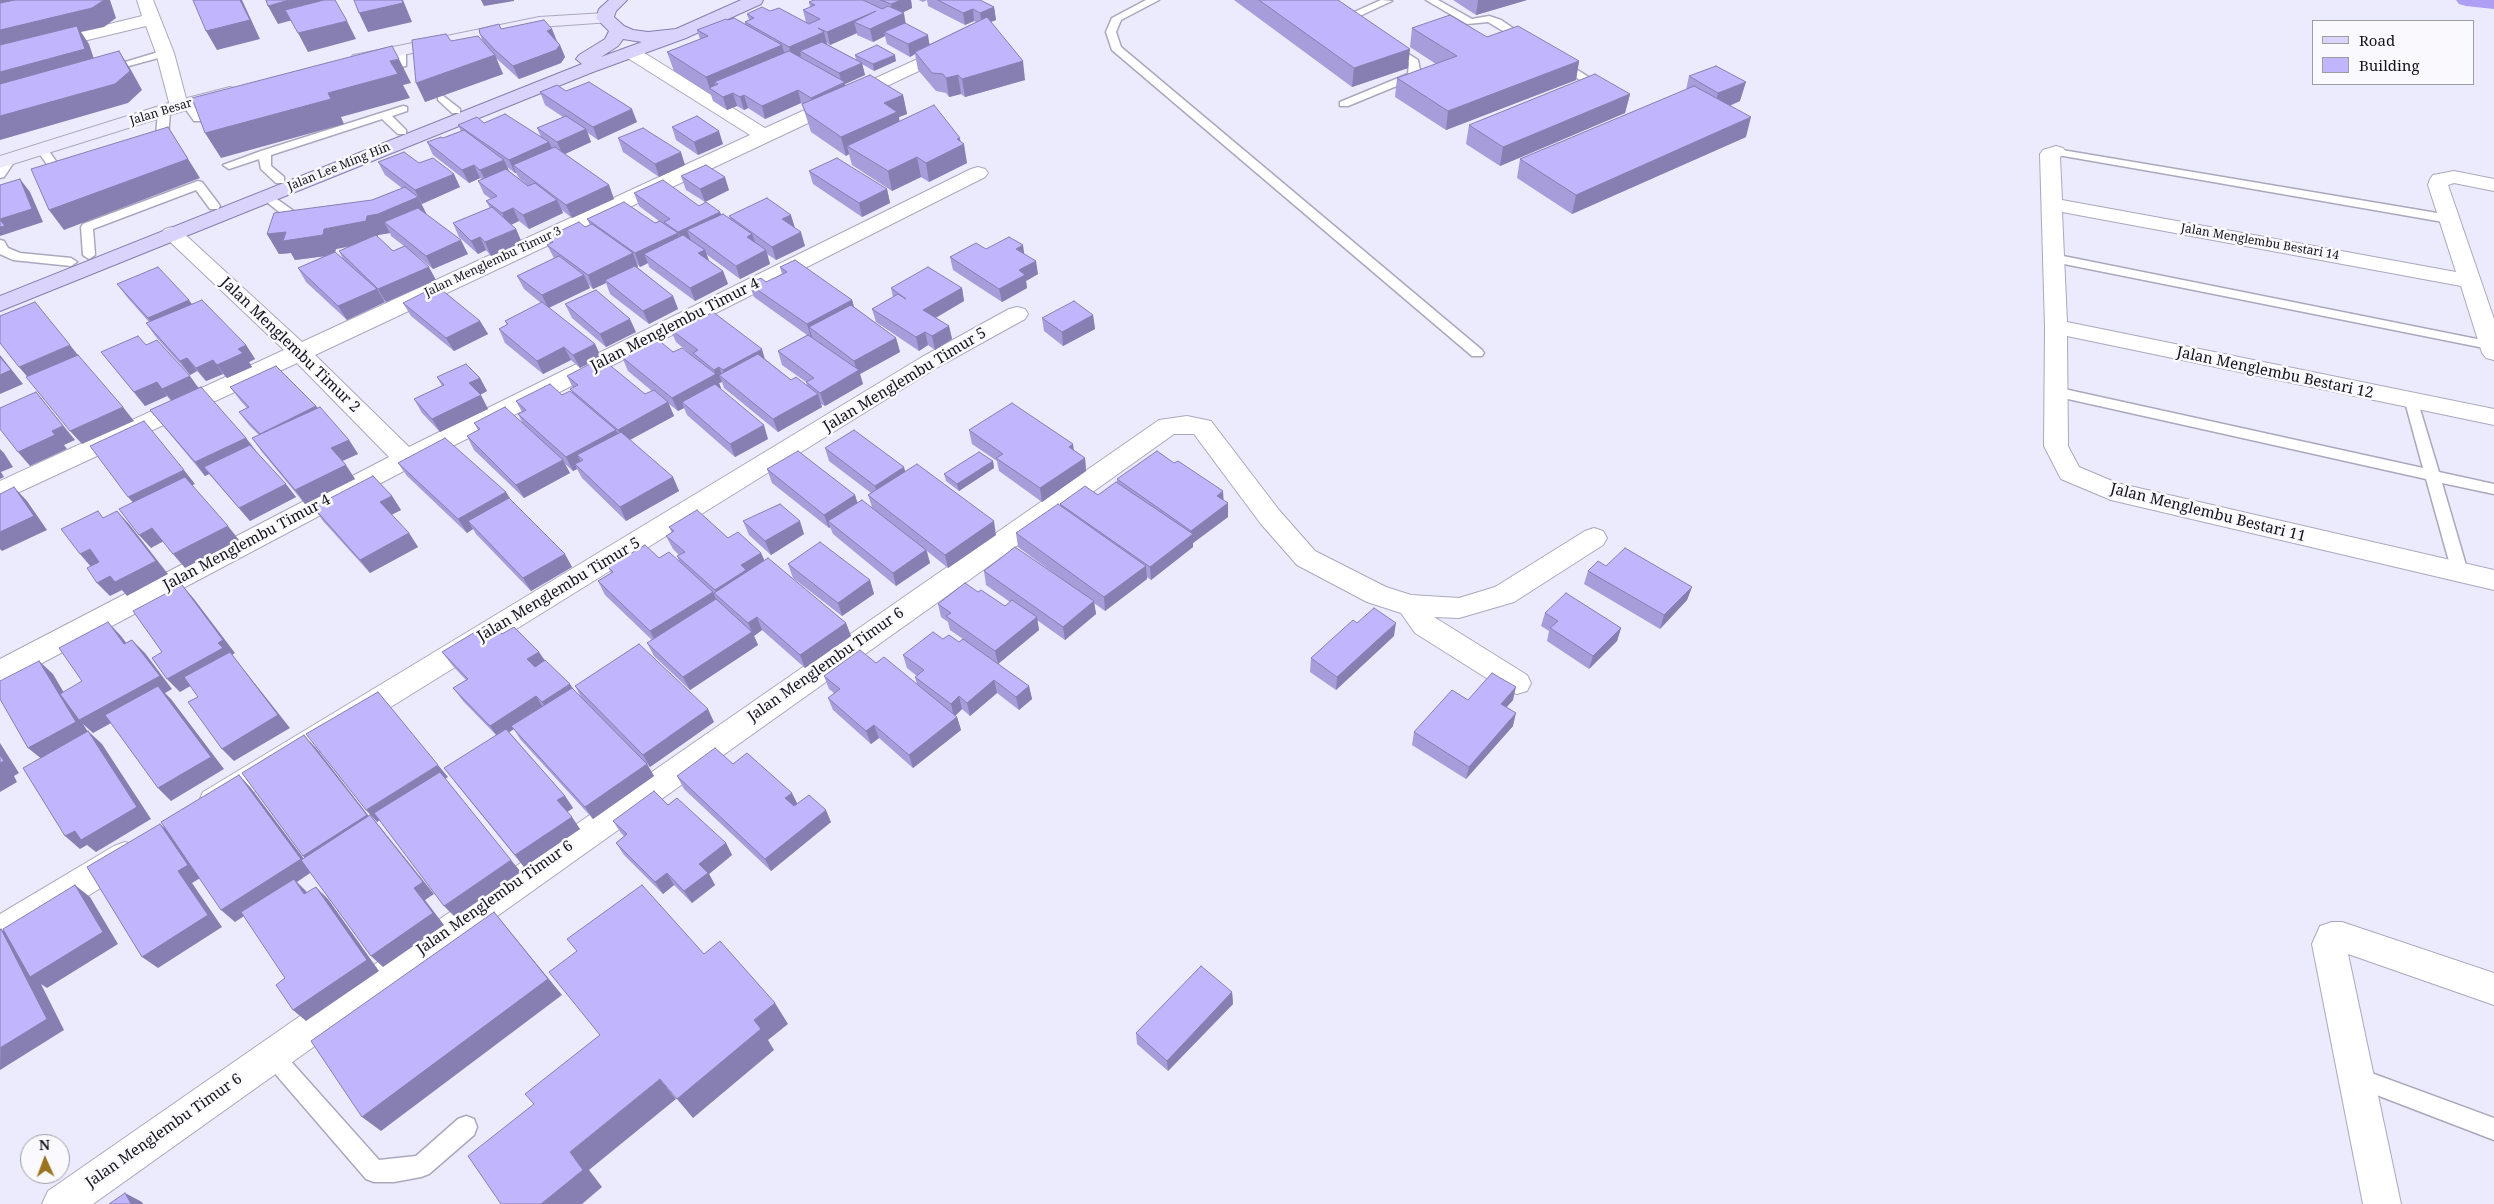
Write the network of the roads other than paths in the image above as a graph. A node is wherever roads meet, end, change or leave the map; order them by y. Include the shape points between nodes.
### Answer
1 (144, 0) edge
2 (619, 0) edge
3 (1154, 0) edge
4 (1325, 0) edge
5 (1388, 0) edge
6 (1431, 0) edge
7 (751, 1) edge
8 (569, 4) dead end
9 (152, 19) junction
10 (612, 24) junction
11 (680, 34) junction
12 (1382, 39) edge
13 (970, 40) edge
14 (1533, 45) edge
15 (401, 52) junction
16 (165, 53) junction
17 (381, 53) junction
18 (632, 53) junction
19 (1549, 55) edge
20 (0, 56) edge
21 (342, 63) edge
22 (374, 71) edge
23 (92, 73) edge
24 (246, 89) edge
25 (1612, 97) edge
26 (1344, 104) dead end
27 (177, 107) junction
28 (235, 109) edge
29 (403, 109) dead end
30 (384, 115) junction
31 (402, 132) junction
32 (763, 135) junction
33 (135, 147) edge
34 (42, 149) junction
35 (2056, 152) joint
36 (265, 153) junction
37 (82, 161) edge
38 (229, 164) dead end
39 (3, 165) edge
40 (978, 173) dead end
41 (280, 180) junction
42 (2494, 185) edge
43 (267, 196) junction
44 (2051, 204) junction
45 (214, 206) junction
46 (323, 213) edge
47 (2449, 219) junction
48 (172, 234) junction
49 (0, 244) edge
50 (17, 257) junction
51 (80, 258) junction
52 (2053, 258) junction
53 (0, 264) edge
54 (2469, 280) junction
55 (0, 291) edge
56 (0, 304) edge
57 (1017, 314) dead end
58 (2056, 327) junction
59 (2493, 349) edge
60 (300, 353) junction
61 (1477, 353) dead end
62 (2055, 392) junction
63 (2412, 402) junction
64 (2494, 418) edge
65 (406, 459) junction
66 (2434, 476) junction
67 (2494, 489) edge
68 (0, 492) edge
69 (1594, 538) dead end
70 (2460, 572) junction
71 (2494, 580) edge
72 (1411, 605) junction
73 (0, 672) edge
74 (1517, 683) dead end
75 (194, 813) edge
76 (144, 844) edge
77 (0, 932) edge
78 (2494, 988) edge
79 (272, 1055) junction
80 (2355, 1077) junction
81 (466, 1127) dead end
82 (2494, 1128) edge
83 (61, 1204) edge
84 (2382, 1204) edge

1 - 9 street
2 - 10 main road, Jalan Lee Ming Hin via 608,9
3 - 61 lane via 1117,18 1111,32 1116,48
4 - 5 lane via 1355,20
6 - 14 lane via 1471,22 1489,18
7 - 11 main road
8 - 17 main road via 395,46
9 - 16 street
9 - 20 street
10 - 11 main road via 629,35 648,38
10 - 15 main road via 539,22
10 - 31 main road, Jalan Lee Ming Hin via 612,42 598,53 449,104
11 - 18 main road, Jalan Lee Ming Hin
12 - 26 lane via 1414,62 1412,76
13 - 32 street, Jalan Menglembu Timur 3
15 - 17 main road
15 - 22 lane via 402,64
16 - 23 lane
16 - 27 street
17 - 21 main road
18 - 32 street
18 - 43 main road, Jalan Lee Ming Hin
19 - 25 lane
24 - 27 main road, Jalan Besar
27 - 28 lane via 198,119
27 - 33 lane via 162,140
27 - 34 main road, Jalan Besar
29 - 30 lane
30 - 31 lane
30 - 36 lane
31 - 41 main road, Jalan Lee Ming Hin
32 - 60 street, Jalan Menglembu Timur 3
34 - 37 lane via 55,168
34 - 39 main road, Jalan Besar
35 - 44 street, Jalan Menglembu Bestari 11 via 2050,154
35 - 47 lane
36 - 38 lane
36 - 41 lane via 265,167
40 - 65 street, Jalan Menglembu Timur 4
41 - 45 main road, Jalan Lee Ming Hin
42 - 47 street via 2454,178 2440,179 2438,185
43 - 46 lane via 292,216
43 - 48 main road, Jalan Lee Ming Hin
44 - 52 street, Jalan Menglembu Bestari 11
44 - 54 street, Jalan Menglembu Bestari 14
45 - 51 main road, Jalan Lee Ming Hin
45 - 51 lane via 198,185 87,228
47 - 54 street
48 - 56 main road, Jalan Lee Ming Hin
48 - 60 street, Jalan Menglembu Timur 2
49 - 50 lane via 2,250
50 - 51 lane
50 - 53 lane
51 - 55 main road, Jalan Lee Ming Hin
52 - 58 street, Jalan Menglembu Bestari 11
52 - 59 lane
54 - 59 street
57 - 75 street, Jalan Menglembu Timur 5 via 930,362
58 - 62 street, Jalan Menglembu Bestari 11
58 - 63 street, Jalan Menglembu Bestari 12
60 - 65 street, Jalan Menglembu Timur 2
60 - 68 street, Jalan Menglembu Timur 3
62 - 66 lane
62 - 70 street, Jalan Menglembu Bestari 11 via 2056,446 2070,473 2111,491
63 - 64 street, Jalan Menglembu Bestari 12
63 - 66 lane
65 - 73 street, Jalan Menglembu Timur 4
66 - 67 lane
66 - 70 lane
69 - 72 street, Jalan Menglembu Timur 6 via 1504,595 1459,608
70 - 71 street, Jalan Menglembu Bestari 11
72 - 74 street via 1425,625
72 - 79 street, Jalan Menglembu Timur 6 via 1377,595 1306,558 1270,517 1202,427 1186,424 1168,426
76 - 77 street
78 - 80 street via 2342,936 2332,937 2330,944
79 - 81 lane via 374,1171 421,1166
79 - 83 street, Jalan Menglembu Timur 6
80 - 82 lane
80 - 84 street

